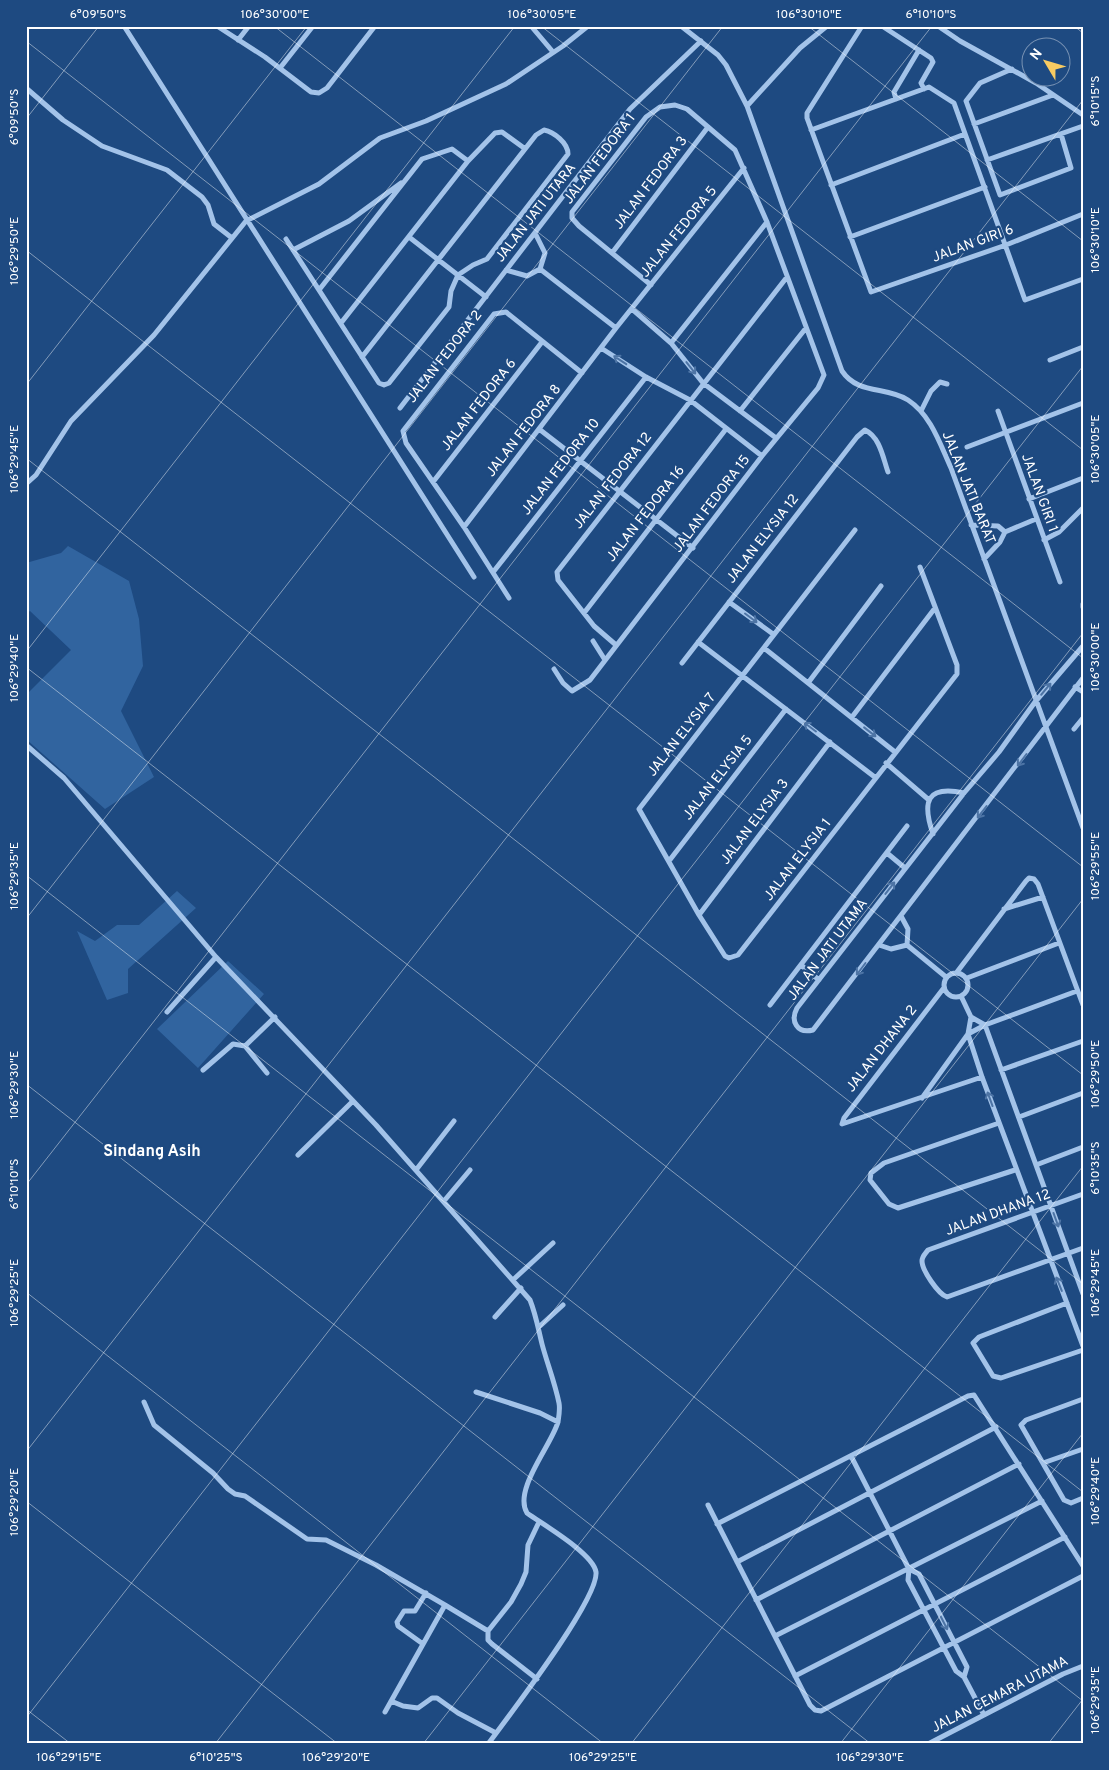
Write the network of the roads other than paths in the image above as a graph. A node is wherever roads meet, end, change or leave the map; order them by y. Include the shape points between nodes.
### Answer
1 (124, 26) edge
2 (217, 26) edge
3 (249, 26) edge
4 (313, 26) edge
5 (375, 26) edge
6 (531, 26) edge
7 (588, 26) edge
8 (681, 26) edge
9 (828, 26) edge
10 (862, 26) edge
11 (882, 26) edge
12 (938, 26) edge
13 (238, 40) junction
14 (701, 41) junction
15 (919, 50) junction
16 (553, 52) junction
17 (280, 68) junction
18 (1012, 69) junction
19 (26, 88) edge
20 (926, 88) junction
21 (1053, 95) junction
22 (896, 99) junction
23 (747, 106) junction
24 (1083, 115) edge
25 (974, 124) junction
26 (708, 126) junction
27 (1083, 126) edge
28 (810, 130) junction
29 (965, 134) junction
30 (1061, 134) junction
31 (524, 148) junction
32 (987, 160) junction
33 (468, 161) junction
34 (744, 168) junction
35 (406, 180) junction
36 (831, 184) junction
37 (985, 187) junction
38 (1083, 214) edge
39 (246, 221) junction
40 (767, 222) junction
41 (535, 233) junction
42 (409, 237) junction
43 (850, 237) junction
44 (232, 238) junction
45 (286, 239) dead end
46 (1006, 245) junction
47 (293, 250) junction
48 (612, 253) junction
49 (438, 260) junction
50 (540, 268) junction
51 (506, 270) junction
52 (458, 275) junction
53 (787, 277) junction
54 (1083, 279) edge
55 (651, 284) junction
56 (319, 290) junction
57 (486, 296) junction
58 (632, 309) junction
59 (341, 323) junction
60 (616, 328) junction
61 (806, 328) junction
62 (542, 342) junction
63 (671, 343) junction
64 (1083, 347) edge
65 (601, 348) junction
66 (362, 357) junction
67 (1050, 360) dead end
68 (582, 373) junction
69 (646, 377) junction
70 (703, 383) junction
71 (947, 384) dead end
72 (690, 400) junction
73 (1083, 404) edge
74 (400, 408) dead end
75 (740, 411) junction
76 (920, 411) junction
77 (998, 411) dead end
78 (540, 429) junction
79 (726, 429) junction
80 (1005, 432) junction
81 (776, 438) junction
82 (967, 447) dead end
83 (762, 456) junction
84 (581, 460) junction
85 (888, 472) dead end
86 (1083, 478) edge
87 (433, 482) junction
88 (26, 484) edge
89 (619, 489) junction
90 (1029, 499) junction
91 (1083, 508) edge
92 (656, 519) junction
93 (1036, 519) junction
94 (971, 525) junction
95 (464, 527) junction
96 (855, 530) dead end
97 (1004, 532) junction
98 (1044, 540) junction
99 (693, 548) junction
100 (984, 559) junction
101 (920, 567) dead end
102 (494, 571) junction
103 (474, 577) dead end
104 (1060, 582) dead end
105 (881, 586) dead end
106 (509, 598) dead end
107 (729, 602) junction
108 (935, 608) junction
109 (584, 613) junction
110 (773, 634) junction
111 (593, 641) dead end
112 (698, 642) junction
113 (616, 645) junction
114 (1083, 646) edge
115 (764, 648) junction
116 (605, 660) junction
117 (682, 663) dead end
118 (554, 669) dead end
119 (744, 676) junction
120 (1083, 678) edge
121 (808, 683) junction
122 (1075, 687) junction
123 (1083, 692) edge
124 (1035, 702) junction
125 (786, 709) junction
126 (852, 717) junction
127 (1083, 718) edge
128 (1046, 728) junction
129 (1074, 729) dead end
130 (830, 742) junction
131 (26, 745) edge
132 (895, 752) junction
133 (886, 763) junction
134 (876, 778) junction
135 (964, 793) junction
136 (929, 800) junction
137 (907, 826) dead end
138 (1083, 828) edge
139 (932, 834) junction
140 (886, 853) junction
141 (669, 860) junction
142 (905, 868) junction
143 (1043, 897) junction
144 (1004, 910) junction
145 (699, 915) junction
146 (901, 916) junction
147 (1059, 943) junction
148 (907, 944) junction
149 (879, 945) junction
150 (216, 957) junction
151 (801, 964) junction
152 (957, 972) junction
153 (946, 977) junction
154 (967, 978) junction
155 (819, 980) junction
156 (943, 989) junction
157 (1077, 990) junction
158 (961, 996) junction
159 (770, 1005) dead end
160 (1083, 1005) edge
161 (167, 1012) dead end
162 (275, 1017) junction
163 (971, 1017) junction
164 (984, 1026) junction
165 (968, 1034) junction
166 (1083, 1041) edge
167 (245, 1046) junction
168 (202, 1070) dead end
169 (1001, 1070) junction
170 (267, 1073) dead end
171 (982, 1078) junction
172 (1083, 1093) edge
173 (922, 1098) junction
174 (353, 1101) junction
175 (1019, 1117) junction
176 (454, 1121) dead end
177 (999, 1123) junction
178 (1083, 1147) edge
179 (298, 1155) dead end
180 (1036, 1165) junction
181 (416, 1170) junction
182 (470, 1170) dead end
183 (1016, 1170) junction
184 (1083, 1194) edge
185 (444, 1201) junction
186 (1051, 1206) junction
187 (1032, 1213) junction
188 (553, 1243) dead end
189 (1083, 1248) edge
190 (1068, 1253) junction
191 (1049, 1260) junction
192 (514, 1279) junction
193 (521, 1288) junction
194 (1083, 1294) edge
195 (1067, 1303) junction
196 (563, 1304) dead end
197 (496, 1316) dead end
198 (540, 1326) junction
199 (1083, 1348) edge
200 (476, 1392) dead end
201 (1083, 1399) edge
202 (144, 1402) dead end
203 (558, 1422) junction
204 (996, 1427) junction
205 (1083, 1448) edge
206 (851, 1456) junction
207 (1043, 1463) junction
208 (1019, 1464) junction
209 (870, 1493) junction
210 (1083, 1498) edge
211 (1042, 1501) junction
212 (708, 1505) dead end
213 (539, 1522) junction
214 (717, 1524) junction
215 (890, 1531) junction
216 (1065, 1537) junction
217 (737, 1562) junction
218 (1083, 1566) edge
219 (909, 1569) junction
220 (1082, 1577) edge
221 (426, 1593) junction
222 (756, 1600) junction
223 (934, 1604) junction
224 (445, 1605) junction
225 (924, 1610) junction
226 (488, 1631) junction
227 (775, 1636) junction
228 (954, 1643) junction
229 (423, 1644) junction
230 (944, 1648) junction
231 (1083, 1666) edge
232 (795, 1676) junction
233 (964, 1677) junction
234 (537, 1679) junction
235 (391, 1701) junction
236 (384, 1712) dead end
237 (984, 1715) junction
238 (496, 1733) junction
239 (488, 1744) edge
240 (928, 1744) edge

1 - 39 street
2 - 13 street
3 - 13 street
4 - 17 street
5 - 17 street via 324,91 311,92
6 - 16 street
7 - 16 street
8 - 14 street, JALAN JATI BARAT
9 - 23 street via 800,48
10 - 28 street via 807,113
11 - 15 street
12 - 18 street
13 - 17 street
14 - 23 street, JALAN JATI BARAT via 726,65
14 - 41 street, JALAN JATI UTARA via 630,109
15 - 20 street via 933,62 922,82
15 - 22 street via 894,92
16 - 39 street via 484,96 380,138 319,184
18 - 21 street
18 - 25 street via 980,83 966,101
19 - 44 street via 102,146 167,170 202,197 214,224
20 - 22 street
20 - 29 street via 954,104
21 - 24 street
21 - 25 street
22 - 28 street
23 - 76 street, JALAN JATI BARAT via 842,371 850,381 871,391 900,396
25 - 32 street
26 - 34 street via 735,150
26 - 48 street, JALAN FEDORA 3
26 - 48 street, JALAN FEDORA 1 via 687,109 675,105 660,107 646,117 572,212 578,226
27 - 30 street
28 - 36 street
29 - 36 street
29 - 37 street
30 - 32 street
30 - 32 street via 1071,168 1000,195
31 - 33 street via 502,132 495,133
31 - 49 street
31 - 52 street via 544,130 565,144 568,154 487,259
33 - 35 street via 452,149 422,159
33 - 42 street
34 - 40 street
34 - 55 street, JALAN FEDORA 5
35 - 47 street via 349,221
35 - 56 street
36 - 43 street
37 - 43 street
37 - 46 street
38 - 46 street, JALAN GIRI 6
39 - 44 street
39 - 103 street
40 - 53 street
40 - 63 street
41 - 50 street via 545,253
41 - 51 street, JALAN JATI UTARA
42 - 49 street
42 - 59 street
43 - 46 street, JALAN GIRI 6 via 871,292
44 - 88 street via 154,335 71,421 36,475
45 - 47 street
46 - 54 street via 1025,300
47 - 56 street
48 - 55 street, JALAN FEDORA 1
49 - 52 street
49 - 66 street
50 - 51 street via 527,276
50 - 60 street
51 - 57 street, JALAN JATI UTARA
52 - 57 street
52 - 66 street via 448,307 389,384 379,383
53 - 61 street
53 - 70 street, JALAN FEDORA 12
55 - 58 street, JALAN FEDORA 5
56 - 59 street
57 - 74 street, JALAN JATI UTARA
58 - 60 street, JALAN FEDORA 5
58 - 63 street
59 - 66 street
60 - 65 street, JALAN FEDORA 8
61 - 75 street
61 - 81 street, JALAN FEDORA 15 via 824,375 818,388
62 - 68 street, JALAN FEDORA 2
62 - 87 street, JALAN FEDORA 6
62 - 87 street, JALAN FEDORA 2 via 506,312 494,314 403,431 406,443
63 -> 70 street
64 - 67 street
65 - 68 street, JALAN FEDORA 8
69 -> 65 street
68 - 78 street, JALAN FEDORA 8
69 - 72 street
69 - 84 street, JALAN FEDORA 10
70 - 72 street, JALAN FEDORA 12
70 - 75 street
71 - 76 street via 940,382 935,386
72 - 79 street
72 - 89 street, JALAN FEDORA 12
73 - 80 street
75 - 81 street
76 - 94 street, JALAN JATI BARAT via 930,423 951,468
77 - 80 street, JALAN GIRI 1
78 - 84 street
78 - 95 street, JALAN FEDORA 8
79 - 83 street
79 - 92 street, JALAN FEDORA 16
80 - 82 street
80 - 90 street, JALAN GIRI 1
81 - 83 street, JALAN FEDORA 15
83 - 99 street, JALAN FEDORA 15
84 - 89 street
84 - 102 street, JALAN FEDORA 10
85 - 107 street, JALAN ELYSIA 12 via 876,440 865,430
86 - 90 street
87 - 95 street
89 - 92 street
89 - 109 street, JALAN FEDORA 12 via 556,572
90 - 93 street, JALAN GIRI 1
91 - 98 street via 1059,532
92 - 99 street
92 - 109 street, JALAN FEDORA 16
93 - 97 street
93 - 98 street, JALAN GIRI 1
94 - 97 street via 998,526
94 - 100 street, JALAN JATI BARAT
95 - 102 street
96 - 110 street, JALAN ELYSIA 7
97 - 100 street via 1000,542
98 - 104 street, JALAN GIRI 1
99 - 113 street, JALAN FEDORA 15
100 - 124 street, JALAN JATI BARAT
101 - 108 street
102 - 106 street
105 - 121 street
107 -> 110 street
107 - 112 street, JALAN ELYSIA 12
108 - 126 street
108 - 132 street, JALAN ELYSIA 1 via 957,665 957,674
109 - 113 street via 601,634
110 - 115 street, JALAN ELYSIA 7
111 - 116 street
112 - 117 street, JALAN ELYSIA 12
112 - 119 street
113 - 116 street, JALAN FEDORA 15
124 -> 114 street, JALAN JATI UTAMA
115 - 119 street, JALAN ELYSIA 7
115 - 121 street
116 - 118 street, JALAN FEDORA 15 via 590,680 572,691 563,684
119 - 125 street
119 - 141 street, JALAN ELYSIA 7 via 640,809
120 - 122 street, JALAN JATI UTAMA
121 - 126 street
122 - 123 street
122 - 128 street, JALAN JATI UTAMA
124 - 128 street, JALAN JATI BARAT
124 - 135 street, JALAN JATI UTAMA
130 -> 125 street
125 - 141 street, JALAN ELYSIA 5
126 -> 132 street
127 - 129 street
128 - 138 street, JALAN JATI BARAT
128 -> 146 street, JALAN JATI UTAMA
130 - 134 street
130 - 145 street, JALAN ELYSIA 3
131 - 150 street via 64,778
132 - 133 street, JALAN ELYSIA 1
133 - 134 street, JALAN ELYSIA 1
133 - 136 street
134 - 145 street, JALAN ELYSIA 1 via 738,955 725,956
135 - 136 street via 942,792
135 - 139 street, JALAN JATI UTAMA
136 - 139 street via 927,816
137 - 140 street
139 - 142 street, JALAN JATI UTAMA
140 - 142 street
140 - 151 street
141 - 145 street
155 -> 142 street, JALAN JATI UTAMA
143 - 144 street
143 - 144 street via 1038,884 1029,878
143 - 147 street
144 - 152 street
146 - 148 street via 908,929
146 - 149 street, JALAN JATI UTAMA
147 - 154 street
147 - 157 street
148 - 149 street via 891,949
148 - 153 street
149 -> 155 street, JALAN JATI UTAMA via 813,1030 807,1031 798,1028 793,1016
150 - 161 street
150 - 162 street
151 - 155 street
151 - 159 street
152 - 153 street
152 - 154 street
153 - 156 street
154 - 158 street via 967,992
156 - 158 street via 954,997
156 - 173 street, JALAN DHANA 2 via 873,1078 842,1124
157 - 160 street
157 - 164 street
158 - 163 street
162 - 167 street
162 - 174 street
163 - 164 street
163 - 165 street
164 - 165 street
164 - 169 street
165 - 171 street
165 - 173 street
166 - 169 street
167 - 168 street via 233,1044
167 - 170 street
169 - 175 street
171 - 173 street
177 -> 171 street
172 - 175 street
174 - 179 street
174 - 181 street
175 - 180 street
176 - 181 street
177 - 183 street
177 - 183 street via 884,1163 871,1173 870,1180 889,1204 898,1208
178 - 180 street
180 - 186 street
181 - 185 street
182 - 185 street
183 - 187 street
184 - 186 street, JALAN DHANA 12
185 - 192 street
186 - 187 street, JALAN DHANA 12
186 -> 190 street
187 - 191 street
187 - 191 street, JALAN DHANA 12 via 928,1250 922,1263 940,1295 947,1297
188 - 192 street
189 - 190 street
190 - 191 street
190 - 194 street
195 -> 191 street
192 - 193 street
193 - 197 street
193 - 198 street via 530,1300
195 - 199 street
195 - 199 street via 974,1340 975,1349 994,1376 1001,1378
196 - 198 street
198 - 203 street via 560,1406
200 - 203 street
201 - 207 street via 1026,1420 1021,1425
202 - 221 street via 154,1425 235,1494 245,1496 307,1538 326,1540
203 - 213 street via 524,1494 523,1506
204 - 206 street via 979,1399 974,1395 968,1396
204 - 208 street
204 - 209 street
205 - 207 street
206 - 209 street
206 - 214 street
207 - 210 street via 1064,1500 1071,1503
208 - 211 street
208 - 215 street
209 - 215 street
209 - 217 street
211 - 216 street
211 - 219 street
212 - 214 street
213 - 226 street via 528,1545 526,1572 521,1584
213 - 234 street via 581,1552 596,1574 575,1620
214 - 217 street
215 - 219 street
215 - 222 street
216 - 218 street
216 - 223 street
217 - 222 street
219 - 223 street via 918,1574
219 - 225 street via 908,1580
219 - 227 street
220 - 228 street
221 - 224 street
221 - 229 street via 415,1611 404,1611 397,1622
222 - 227 street
223 - 225 street
223 -> 228 street
224 - 226 street
224 - 229 street
225 - 230 street
225 - 232 street
226 - 234 street via 488,1640 492,1644
227 - 232 street
228 - 230 street
228 - 233 street via 966,1668
229 - 235 street
230 - 232 street via 821,1710 810,1705
230 - 233 street via 956,1671
231 - 237 street, JALAN CEMARA UTAMA
233 - 237 street
234 - 238 street
235 - 236 street
235 - 238 street via 418,1708 437,1698
237 - 240 street, JALAN CEMARA UTAMA
238 - 239 street

